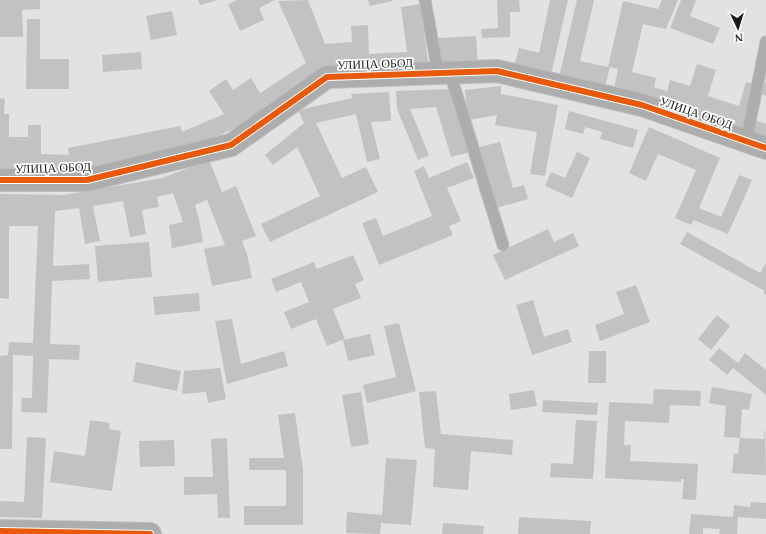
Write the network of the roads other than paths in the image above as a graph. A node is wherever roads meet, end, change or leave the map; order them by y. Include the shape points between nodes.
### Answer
1 (426, 0) edge
2 (766, 42) edge
3 (444, 73) junction
4 (756, 145) edge
5 (0, 180) edge
6 (503, 245) dead end
7 (0, 532) edge
8 (150, 534) edge

1 - 3 lane
2 - 4 lane
3 - 4 street, УЛИЦА ОБОД via 497,71 642,105
3 - 5 street, УЛИЦА ОБОД via 327,77 231,145 87,180
3 - 6 lane
7 - 8 street

